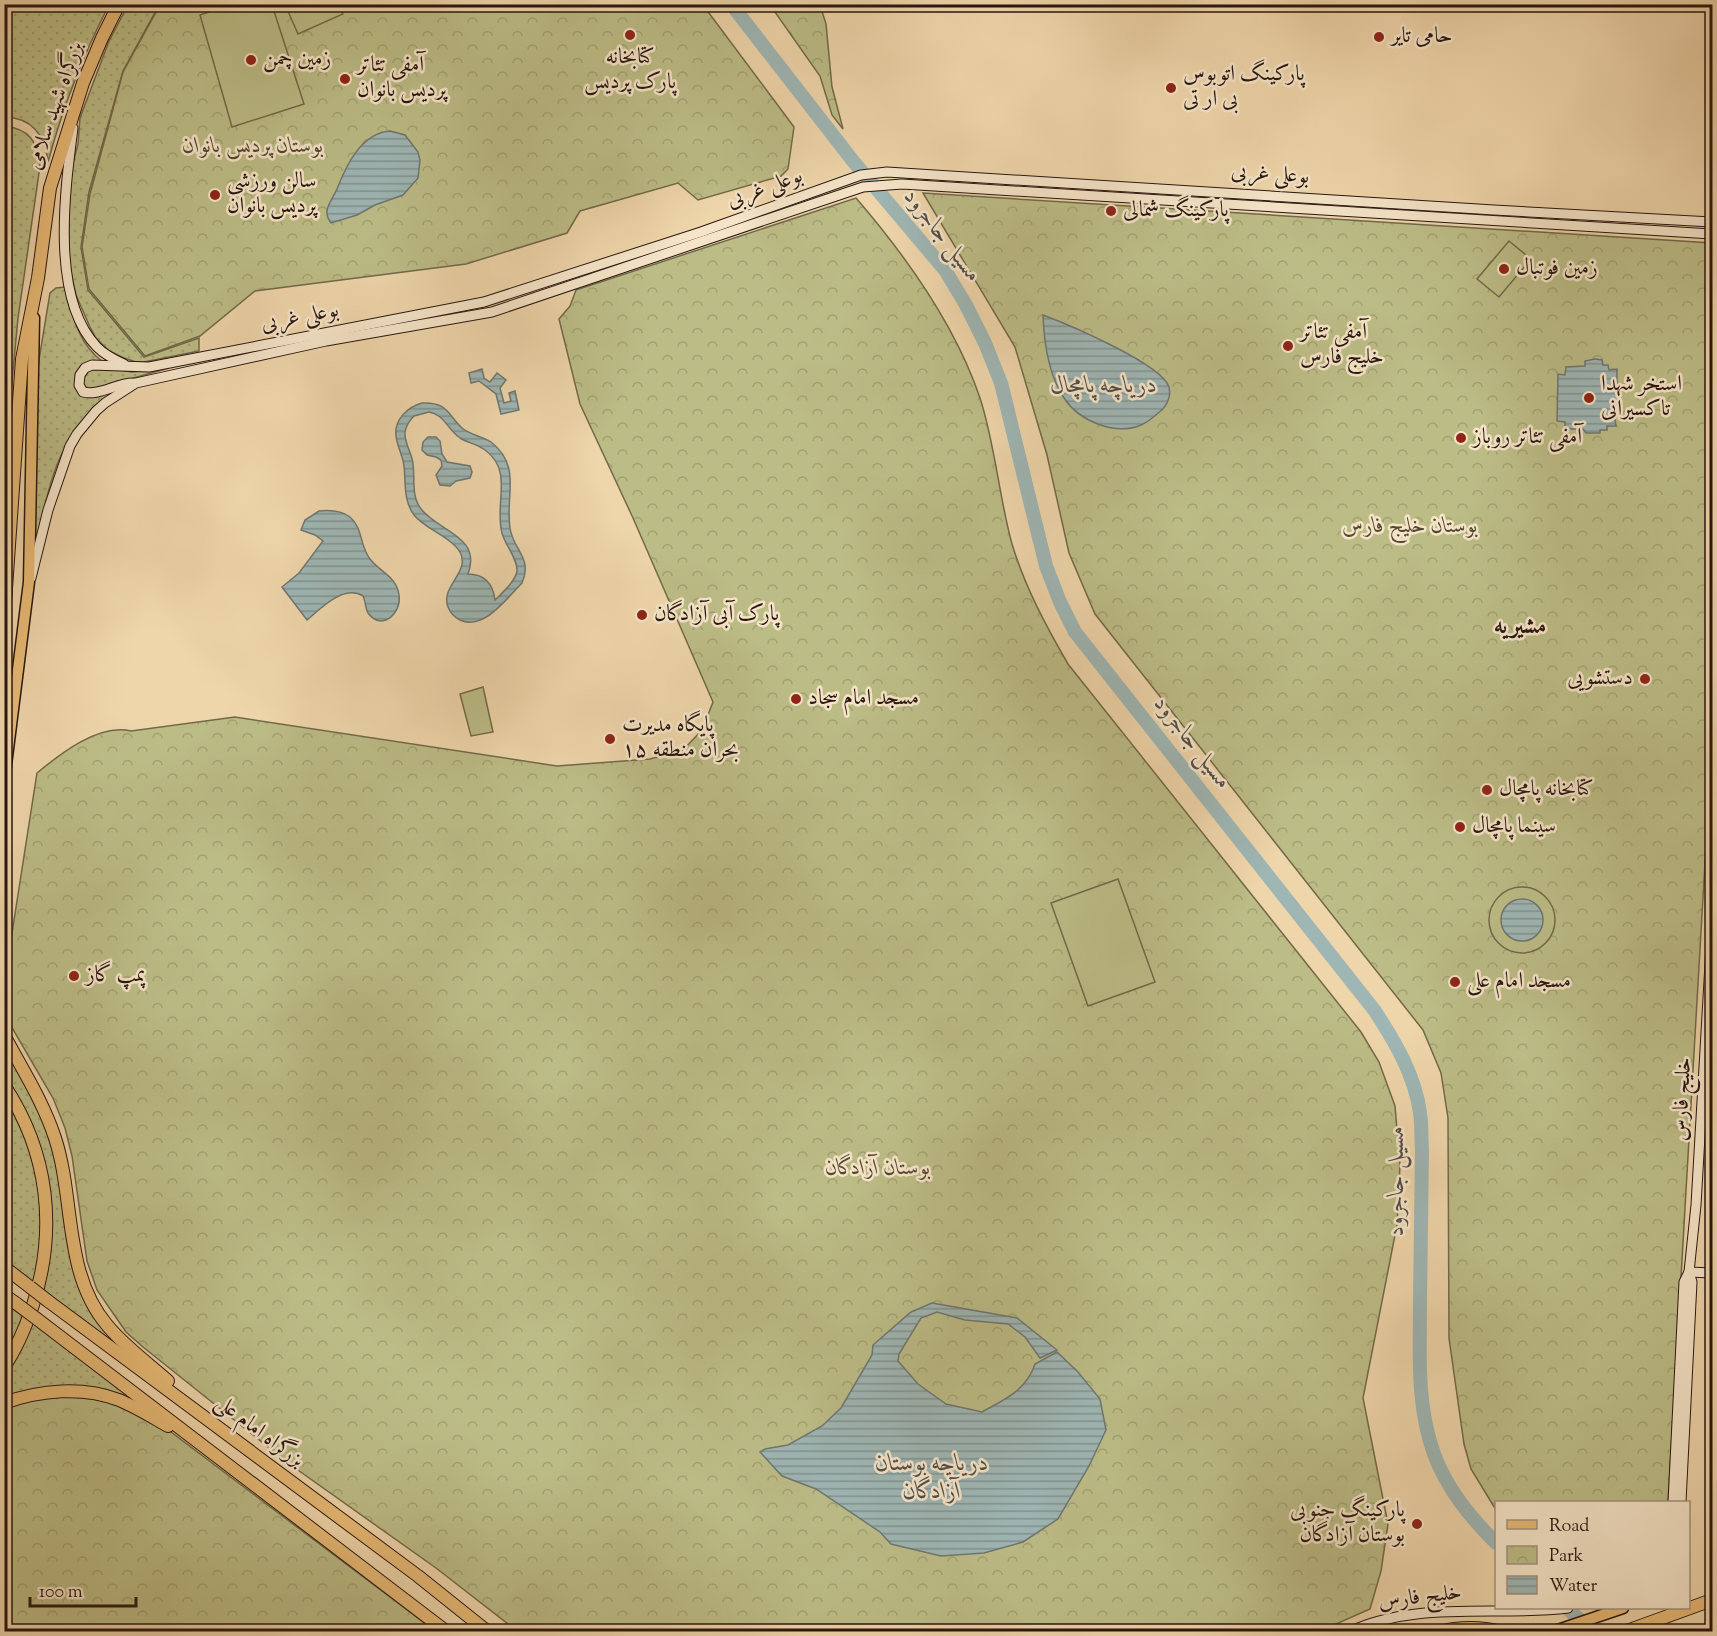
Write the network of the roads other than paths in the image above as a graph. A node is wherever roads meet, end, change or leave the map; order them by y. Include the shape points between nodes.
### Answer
1 (119, 4) edge
2 (76, 108) junction
3 (1713, 222) edge
4 (1713, 234) edge
5 (34, 290) junction
6 (129, 366) junction
7 (136, 383) junction
8 (29, 582) junction
9 (4, 617) edge
10 (4, 781) edge
11 (1713, 929) edge
12 (1712, 935) edge
13 (4, 1035) edge
14 (4, 1085) edge
15 (4, 1267) edge
16 (1689, 1272) junction
17 (1713, 1273) edge
18 (4, 1295) edge
19 (4, 1367) edge
20 (4, 1403) edge
21 (213, 1423) junction
22 (198, 1443) junction
23 (1673, 1501) edge
24 (1681, 1501) edge
25 (1713, 1600) edge
26 (1690, 1608) edge
27 (1559, 1609) edge
28 (1620, 1609) edge
29 (1688, 1609) edge
30 (447, 1632) edge
31 (488, 1632) edge
32 (1349, 1632) edge
33 (1439, 1632) edge
34 (1501, 1632) edge
35 (1552, 1632) edge
36 (1624, 1632) edge

1 - 2 highway, بزرگراه شهید سلامی via 91,63
2 - 5 highway, بزرگراه شهید سلامی via 50,188
2 - 6 main road, بوعلی غربی via 66,197 67,280 93,343 106,355
3 - 6 main road, بوعلی غربی via 872,173 484,302 149,367
4 - 7 main road, بوعلی غربی via 913,185 866,186 492,312 326,341
5 - 8 main road
5 - 9 highway, بزرگراه شهید سلامی via 22,359
6 - 7 main road via 92,365 82,371 79,385 83,392 92,394
7 - 8 main road, بوعلی غربی via 96,411 70,446
8 - 10 main road
11 - 12 main road, خلیج فارس
12 - 16 main road, خلیج فارس
13 - 21 highway via 55,1137 65,1177 77,1265 93,1304 117,1336
14 - 19 highway via 29,1131 42,1177 47,1222 40,1283 27,1323
15 - 21 highway, بزرگراه امام علی, bridge
16 - 17 main road
16 - 23 main road, خلیج فارس via 1684,1282
16 - 24 main road, خلیج فارس via 1692,1282
18 - 22 highway, بزرگراه امام علی, bridge
20 - 22 highway via 44,1393 99,1394 133,1406
21 - 31 highway, بزرگراه امام علی
22 - 30 highway, بزرگراه امام علی
25 - 26 highway
27 - 32 main road, خلیج فارس via 1418,1615 1386,1619
28 - 35 main road
29 - 36 highway
33 - 34 highway via 1466,1628

